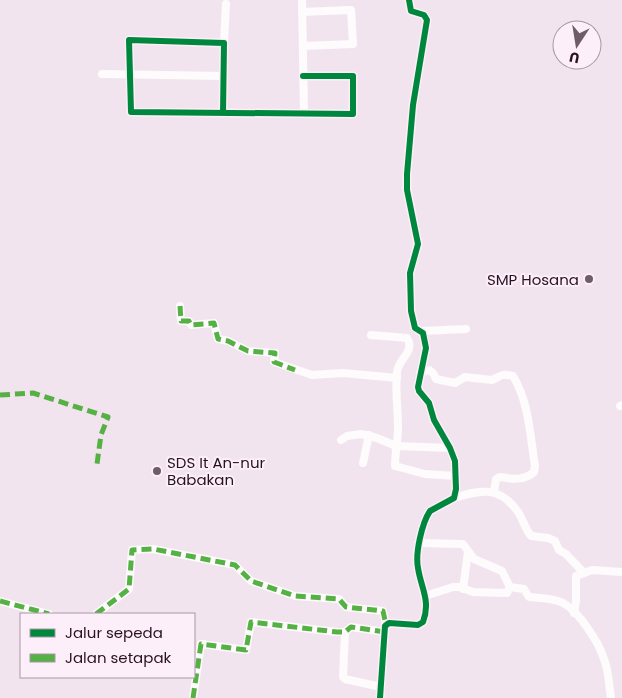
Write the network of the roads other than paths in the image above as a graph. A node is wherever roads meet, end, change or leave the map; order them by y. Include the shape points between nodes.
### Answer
1 (302, 0) edge
2 (409, 0) edge
3 (226, 4) dead end
4 (302, 12) junction
5 (224, 43) junction
6 (303, 46) junction
7 (102, 74) dead end
8 (129, 75) junction
9 (224, 76) junction
10 (303, 76) junction
11 (224, 113) junction
12 (304, 114) junction
13 (180, 306) dead end
14 (466, 329) dead end
15 (421, 331) junction
16 (371, 334) dead end
17 (420, 373) junction
18 (397, 378) junction
19 (369, 435) junction
20 (341, 440) dead end
21 (396, 446) junction
22 (450, 448) junction
23 (363, 463) dead end
24 (456, 476) junction
25 (494, 492) junction
26 (454, 498) junction
27 (420, 543) junction
28 (468, 552) junction
29 (622, 572) edge
30 (584, 573) junction
31 (510, 587) junction
32 (463, 589) junction
33 (425, 596) junction
34 (0, 601) edge
35 (45, 613) edge
36 (97, 613) edge
37 (574, 613) junction
38 (385, 628) junction
39 (344, 632) junction
40 (381, 687) junction
41 (193, 698) edge
42 (380, 698) edge
43 (611, 698) edge

1 - 4 street
2 - 15 street via 410,11 426,17 427,23 413,105 407,174 418,244 410,273 411,311 415,328
3 - 5 street
4 - 6 street
4 - 6 street via 351,10 353,44
5 - 8 street via 129,40
5 - 9 street
6 - 10 street
7 - 8 street
8 - 9 street
8 - 11 street via 131,112
9 - 11 street
10 - 12 street
10 - 12 street via 354,76 353,114
11 - 12 street
13 - 18 street via 181,321 189,321 191,325 214,324 218,339 248,351 274,354 274,362 304,373
14 - 15 street
15 - 17 street via 426,348
16 - 18 street via 407,338 410,342 409,350 400,362
17 - 22 street via 419,392 429,403 434,420
17 - 25 street via 429,370 436,379 455,383 463,378 492,380 506,374 518,384 529,418 534,472 524,478 500,477 496,479
18 - 21 street
19 - 20 street via 356,434
19 - 21 street
19 - 23 street
21 - 22 street
21 - 24 street via 395,466 425,474
22 - 24 street
24 - 26 street
25 - 26 street via 478,491
25 - 30 street via 513,506 531,536 555,541 559,550
26 - 27 street via 430,510
27 - 28 street via 460,543
27 - 33 street via 418,568
28 - 31 street via 474,559 502,571
28 - 32 street
29 - 30 street via 592,570
30 - 37 street via 576,576
31 - 32 street via 507,594
31 - 37 street via 524,590 529,596 563,603
32 - 33 street via 453,587
33 - 38 street via 427,607 420,624 389,622
34 - 35 street
36 - 38 street via 129,589 132,550 153,550 235,565 251,581 295,596 339,599 346,608 383,611
37 - 43 street via 602,653
38 - 39 street via 350,627
38 - 40 street
39 - 40 street via 345,679
39 - 41 street via 251,622 246,650 201,644
40 - 42 street

